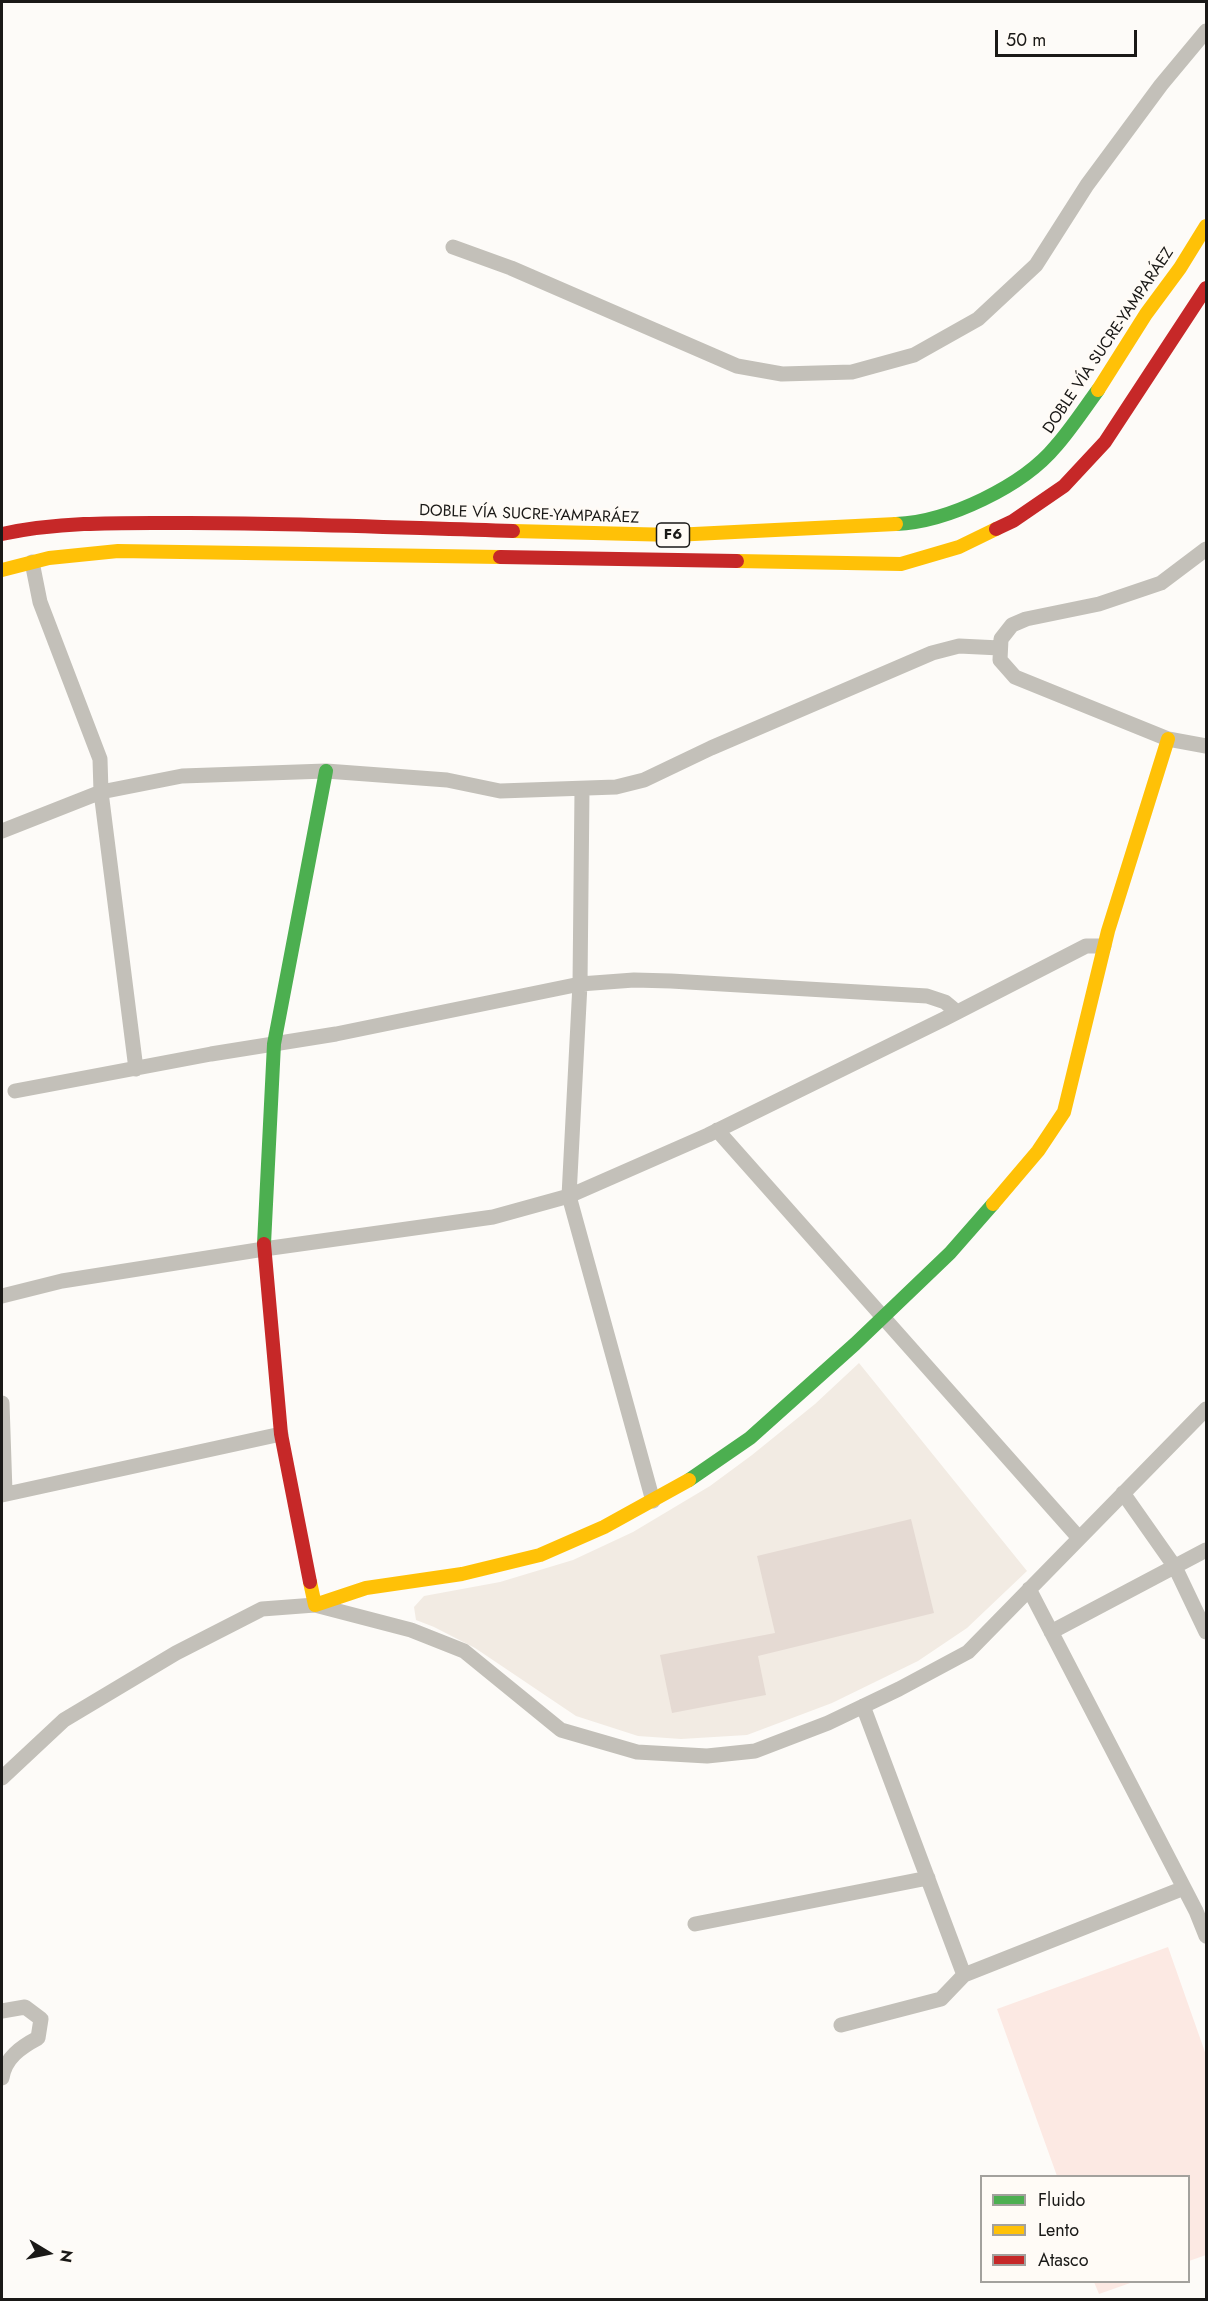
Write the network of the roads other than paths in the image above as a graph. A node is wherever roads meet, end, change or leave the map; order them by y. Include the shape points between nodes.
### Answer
1 (1206, 31) edge
2 (1206, 226) edge
3 (453, 247) dead end
4 (1206, 288) edge
5 (2, 534) edge
6 (1206, 549) edge
7 (32, 562) junction
8 (2, 570) edge
9 (1000, 648) junction
10 (1168, 739) junction
11 (1206, 746) edge
12 (326, 771) junction
13 (582, 790) junction
14 (101, 792) junction
15 (2, 831) edge
16 (1104, 946) junction
17 (580, 984) junction
18 (957, 1012) junction
19 (273, 1044) junction
20 (136, 1068) junction
21 (15, 1091) dead end
22 (717, 1130) junction
23 (569, 1196) junction
24 (264, 1249) junction
25 (2, 1296) edge
26 (883, 1317) junction
27 (2, 1403) edge
28 (1206, 1409) edge
29 (281, 1434) junction
30 (1123, 1493) junction
31 (3, 1494) edge
32 (652, 1501) junction
33 (1079, 1538) junction
34 (1206, 1550) edge
35 (1175, 1567) junction
36 (1029, 1589) junction
37 (315, 1605) junction
38 (1051, 1632) junction
39 (1206, 1632) edge
40 (864, 1706) junction
41 (2, 1778) edge
42 (928, 1878) junction
43 (1184, 1888) junction
44 (695, 1924) dead end
45 (1206, 1936) edge
46 (964, 1975) junction
47 (2, 2011) edge
48 (841, 2025) dead end
49 (2, 2078) edge

1 - 3 street via 1088,185 1036,265 978,319 914,355 852,372 782,374 737,366 511,268
2 - 5 main road, DOBLE VÍA SUCRE-YAMPARÁEZ / F6 via 1101,386 1055,448 1009,487 952,512 904,524 674,535 232,523 108,523
4 - 7 main road, F6 via 1105,442 1064,486 1013,521 959,547 902,564 118,551
6 - 9 street via 1161,583 1099,604 1012,625 1001,639
7 - 8 main road, F6
7 - 14 street via 40,602 100,759
9 - 10 street via 1000,660 1015,677
9 - 13 street via 958,646 932,653 644,780 616,788
10 - 11 street
10 - 16 main road
12 - 13 street via 447,780 500,792
12 - 14 street via 182,776
12 - 19 main road
13 - 17 street
14 - 15 street
14 - 20 street
16 - 18 street via 1086,946
16 - 26 main road via 1065,1112 1038,1151 950,1253
17 - 18 street via 671,981 927,996 945,1002
17 - 19 street
17 - 23 street
18 - 22 street
19 - 20 street
19 - 24 main road
20 - 21 street
22 - 23 street
22 - 26 street
23 - 24 street via 493,1217
23 - 32 street
24 - 25 street via 62,1281
24 - 29 main road
26 - 32 main road via 750,1438
26 - 33 street
27 - 31 street
28 - 30 street
29 - 31 street
29 - 37 main road
30 - 33 street
30 - 35 street
32 - 37 main road via 540,1555 462,1574 366,1588
33 - 36 street
34 - 35 street
35 - 38 street
35 - 39 street
36 - 38 street
36 - 40 street via 968,1652
37 - 40 street via 411,1630 464,1651 561,1730 637,1752 707,1756 755,1751
37 - 41 street via 262,1609 176,1653 64,1720
38 - 43 street
40 - 42 street
42 - 44 street
42 - 46 street
43 - 45 street
43 - 46 street
46 - 48 street via 941,1999
47 - 49 street via 25,2007 41,2019 38,2038 18,2049

